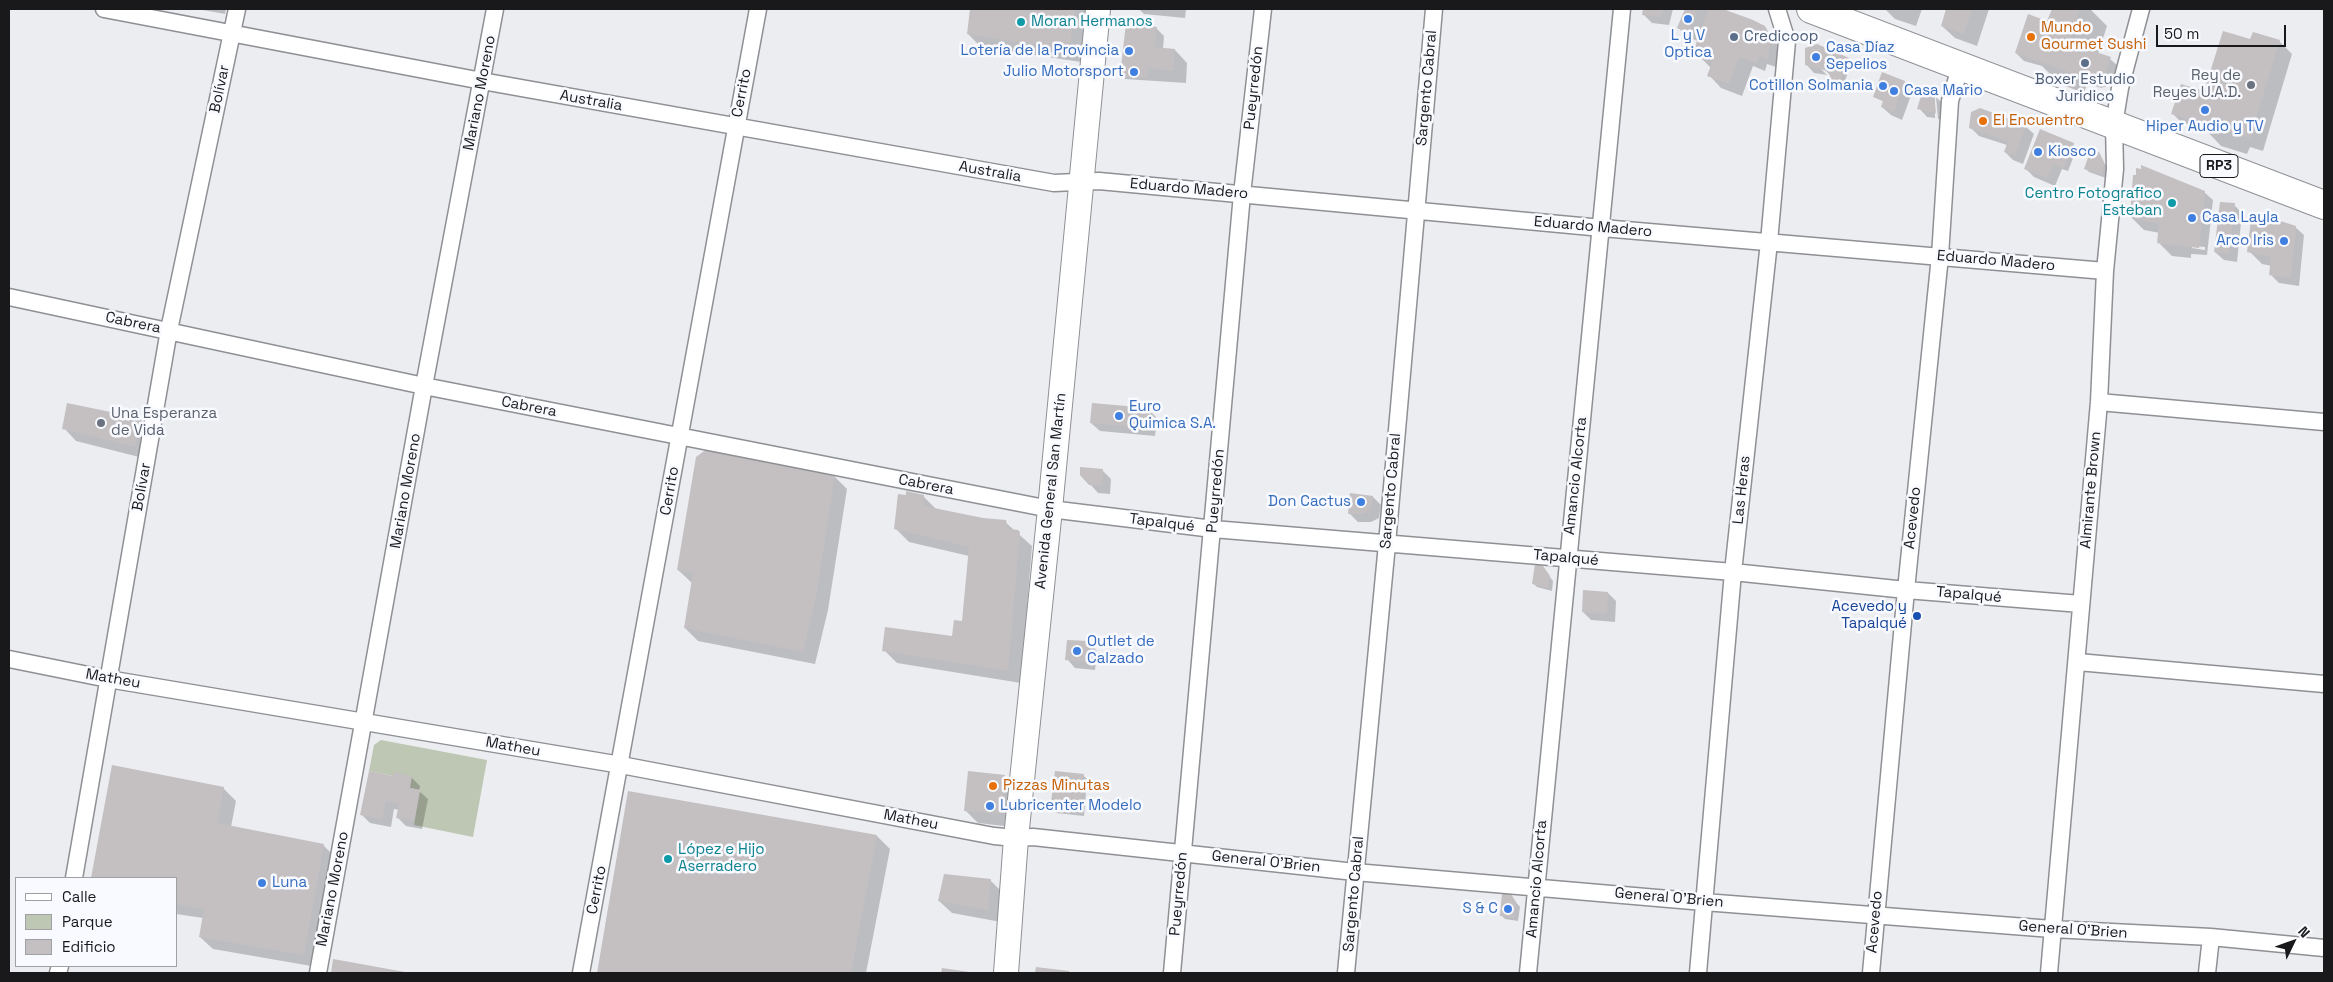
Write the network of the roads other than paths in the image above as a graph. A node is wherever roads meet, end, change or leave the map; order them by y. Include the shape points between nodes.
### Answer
1 (104, 9) edge
2 (237, 9) edge
3 (495, 9) edge
4 (758, 9) edge
5 (1098, 9) edge
6 (1263, 9) edge
7 (1434, 9) edge
8 (1622, 9) edge
9 (1777, 9) edge
10 (1811, 9) edge
11 (2141, 9) edge
12 (233, 32) junction
13 (1961, 65) junction
14 (482, 81) junction
15 (2114, 125) junction
16 (736, 127) junction
17 (1080, 182) junction
18 (1242, 194) junction
19 (2324, 205) edge
20 (1415, 210) junction
21 (1602, 228) junction
22 (1769, 242) junction
23 (1940, 256) junction
24 (2105, 271) junction
25 (9, 297) edge
26 (169, 330) junction
27 (424, 386) junction
28 (2099, 402) junction
29 (2324, 422) edge
30 (680, 438) junction
31 (1050, 509) junction
32 (1213, 529) junction
33 (1387, 544) junction
34 (1568, 558) junction
35 (1733, 572) junction
36 (1906, 590) junction
37 (2081, 604) junction
38 (9, 659) edge
39 (2078, 662) junction
40 (108, 679) junction
41 (2324, 684) edge
42 (365, 722) junction
43 (621, 765) junction
44 (1016, 838) junction
45 (1183, 854) junction
46 (1356, 872) junction
47 (74, 877) edge
48 (1536, 886) junction
49 (1704, 902) junction
50 (1876, 915) junction
51 (2052, 929) junction
52 (2210, 937) junction
53 (2324, 948) edge
54 (318, 973) edge
55 (581, 973) edge
56 (1006, 973) edge
57 (1172, 973) edge
58 (1346, 973) edge
59 (1528, 973) edge
60 (1698, 973) edge
61 (1871, 973) edge
62 (2050, 973) edge
63 (2207, 973) edge

1 - 12 street, Australia
2 - 12 street, Bolívar
3 - 14 street, Mariano Moreno
4 - 16 street, Cerrito
5 - 17 main road, Avenida General San Martín
6 - 18 street, Pueyrredón
7 - 20 street, Sargento Cabral
8 - 21 street, Amancio Alcorta
9 - 22 street, Las Heras via 1787,42
10 - 13 highway, RP3
11 - 15 street, Almirante Brown via 2120,88
12 - 14 street, Australia
12 - 26 street, Bolívar
13 - 15 highway, RP3
13 - 23 street, Acevedo via 1950,101
14 - 16 street, Australia
14 - 27 street, Mariano Moreno
15 - 19 highway, RP3
15 - 24 street, Almirante Brown via 2115,169
16 - 17 street, Australia via 1054,183
16 - 30 street, Cerrito
17 - 18 street, Eduardo Madero
17 - 31 main road, Avenida General San Martín
18 - 20 street, Eduardo Madero
18 - 32 street, Pueyrredón
20 - 21 street, Eduardo Madero
20 - 33 street, Sargento Cabral
21 - 22 street, Eduardo Madero
21 - 34 street, Amancio Alcorta
22 - 23 street, Eduardo Madero
22 - 35 street, Las Heras
23 - 24 street, Eduardo Madero
23 - 36 street, Acevedo
24 - 28 street, Almirante Brown
25 - 26 street, Cabrera
26 - 27 street, Cabrera
26 - 40 street, Bolívar
27 - 30 street, Cabrera
27 - 42 street, Mariano Moreno
28 - 29 street
28 - 37 street, Almirante Brown
30 - 31 street, Cabrera
30 - 43 street, Cerrito
31 - 32 street, Tapalqué
31 - 44 main road, Avenida General San Martín
32 - 33 street, Tapalqué
32 - 45 street, Pueyrredón
33 - 34 street, Tapalqué
33 - 46 street, Sargento Cabral
34 - 35 street, Tapalqué
34 - 48 street, Amancio Alcorta
35 - 36 street, Tapalqué
35 - 49 street, Las Heras
36 - 37 street, Tapalqué
36 - 50 street, Acevedo
37 - 39 street, Almirante Brown
38 - 40 street, Matheu
39 - 41 street
39 - 51 street, Almirante Brown
40 - 42 street, Matheu
40 - 47 street, Bolívar
42 - 43 street, Matheu
42 - 54 street, Mariano Moreno
43 - 44 street, Matheu
43 - 55 street, Cerrito
44 - 45 street, General O'Brien via 1033,837
44 - 56 main road, Avenida General San Martín
45 - 46 street, General O'Brien
45 - 57 street, Pueyrredón
46 - 48 street, General O'Brien
46 - 58 street, Sargento Cabral
48 - 49 street, General O'Brien
48 - 59 street, Amancio Alcorta
49 - 50 street, General O'Brien
49 - 60 street, Las Heras
50 - 51 street, General O'Brien
50 - 61 street, Acevedo
51 - 52 street, General O'Brien
51 - 62 street, Almirante Brown
52 - 53 street, General O'Brien
52 - 63 street

